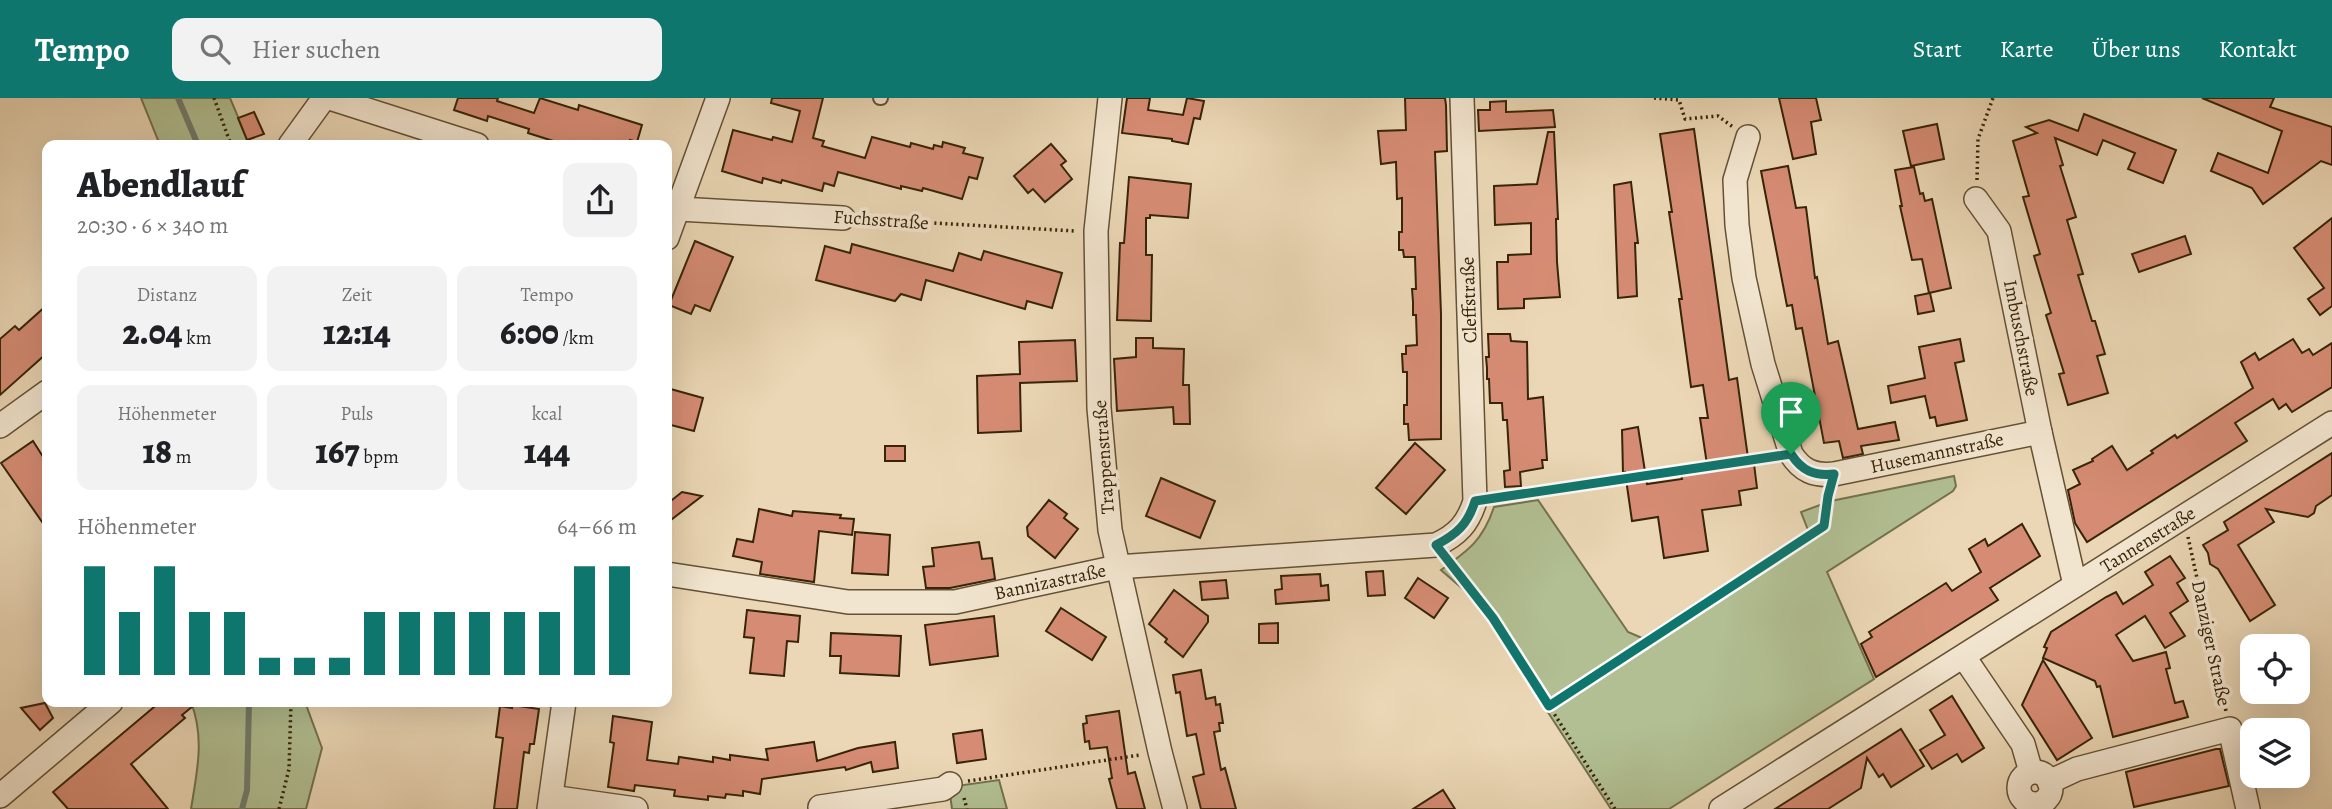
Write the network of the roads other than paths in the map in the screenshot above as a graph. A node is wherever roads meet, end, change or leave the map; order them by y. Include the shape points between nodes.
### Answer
1 (324, 98) edge
2 (330, 98) edge
3 (718, 98) edge
4 (1110, 98) edge
5 (1462, 98) edge
6 (1748, 137) road end
7 (294, 140) edge
8 (461, 140) edge
9 (1976, 199) road end
10 (673, 207) edge
11 (843, 218) road end
12 (42, 396) edge
13 (2332, 424) edge
14 (0, 426) edge
15 (2040, 432) junction
16 (1436, 545) joint
17 (1118, 567) junction
18 (672, 575) edge
19 (2075, 585) junction
20 (1964, 657) junction
21 (105, 707) edge
22 (563, 707) edge
23 (950, 783) road end
24 (0, 796) edge
25 (550, 803) edge
26 (814, 808) edge
27 (1723, 808) edge
28 (636, 809) edge
29 (1175, 809) edge
30 (2248, 809) edge

1 - 7 street
2 - 8 street
3 - 10 street
4 - 17 street, Trappenstraße via 1096,232 1099,408 1110,530
5 - 16 street, Cleffstraße via 1475,501 1466,523
6 - 15 street, Husemannstraße via 1735,180 1744,278 1763,364 1797,462 1812,473 1834,474
9 - 15 street, Imbuschstraße via 1999,231
10 - 11 street, Fuchsstraße
12 - 14 street
13 - 19 street, Tannenstraße
15 - 19 street, Imbuschstraße
16 - 17 street, Bannizastraße
17 - 18 street, Bannizastraße via 955,602 848,602
17 - 29 street, Trappenstraße
19 - 20 street, Tannenstraße
20 - 27 street, Tannenstraße
20 - 30 street, Danziger Straße via 2040,777 2230,729
21 - 24 street
22 - 25 street
23 - 26 street via 943,789
25 - 28 street

